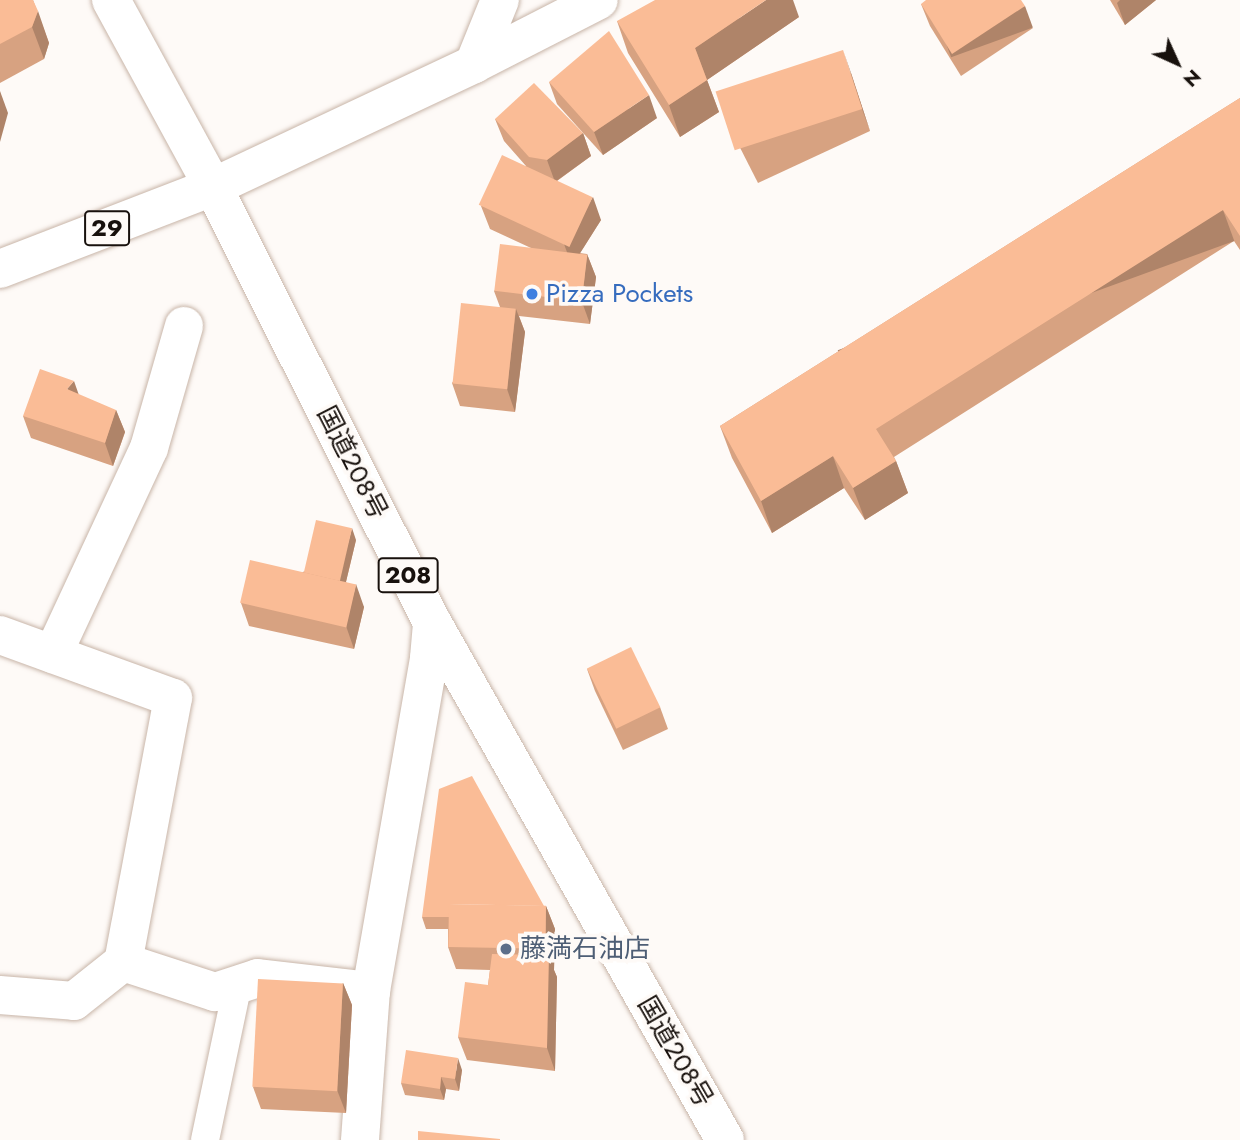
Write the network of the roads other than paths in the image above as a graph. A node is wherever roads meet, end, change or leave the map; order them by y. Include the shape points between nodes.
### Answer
1 (111, 0) edge
2 (500, 0) edge
3 (599, 0) edge
4 (474, 64) junction
5 (213, 187) junction
6 (0, 269) edge
7 (184, 326) dead end
8 (432, 622) junction
9 (0, 635) edge
10 (52, 654) junction
11 (123, 962) junction
12 (238, 984) junction
13 (371, 991) junction
14 (0, 995) edge
15 (205, 1140) edge
16 (360, 1140) edge
17 (726, 1140) edge

1 - 5 main road, 国道208号 / 208
2 - 4 main road
3 - 4 main road
4 - 5 main road
5 - 6 main road, 29
5 - 8 main road, 国道208号 / 208
7 - 10 main road via 149,448
8 - 13 main road
8 - 17 main road, 国道208号 / 208
9 - 10 main road
10 - 11 main road via 173,698
11 - 12 main road via 215,992
11 - 14 main road via 74,1002
12 - 13 main road via 258,978
12 - 15 lane
13 - 16 main road

